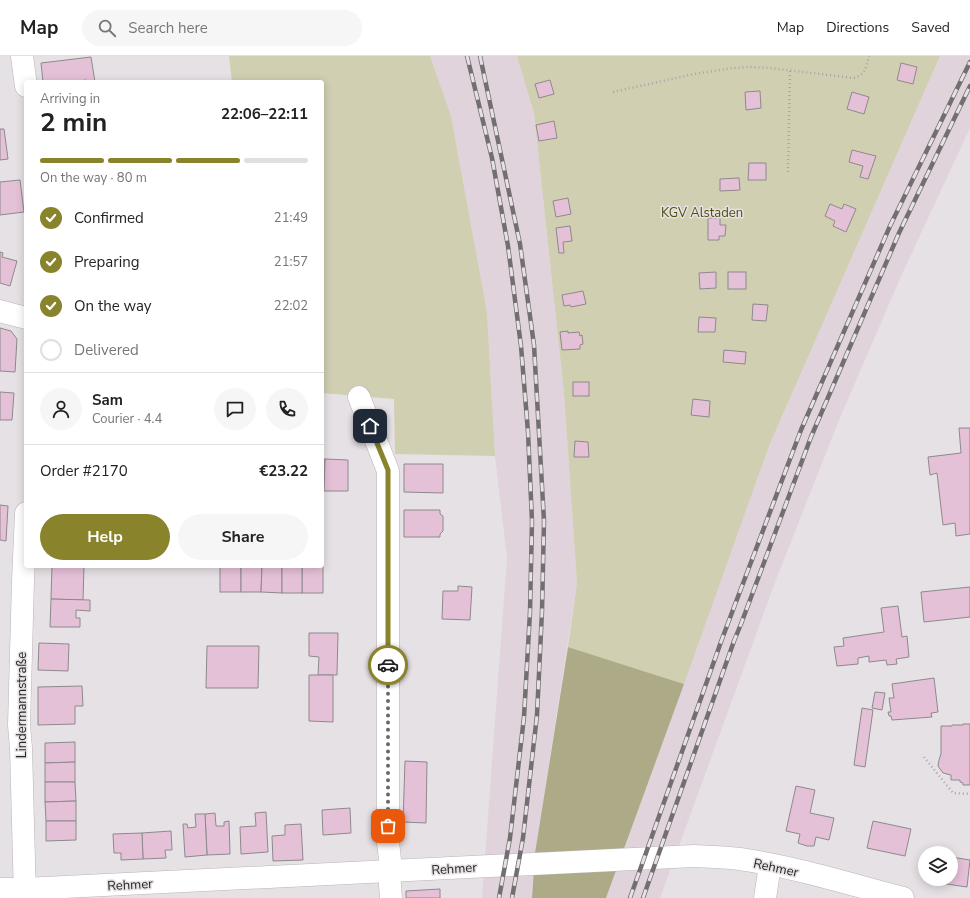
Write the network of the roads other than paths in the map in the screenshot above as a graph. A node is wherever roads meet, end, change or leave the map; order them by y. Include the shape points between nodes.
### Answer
1 (22, 56) edge
2 (25, 80) edge
3 (0, 310) edge
4 (24, 317) edge
5 (359, 397) dead end
6 (24, 559) edge
7 (770, 865) junction
8 (388, 872) junction
9 (0, 889) edge
10 (25, 894) edge
11 (391, 898) edge
12 (765, 898) edge
13 (902, 898) edge

1 - 2 street
3 - 4 street
5 - 8 street via 388,470
6 - 10 street, Lindermannstraße via 19,725
7 - 8 street, Rehmer via 740,859 694,856
7 - 12 street
7 - 13 street, Rehmer
8 - 10 street, Rehmer
8 - 11 street
9 - 10 street, Rehmer

